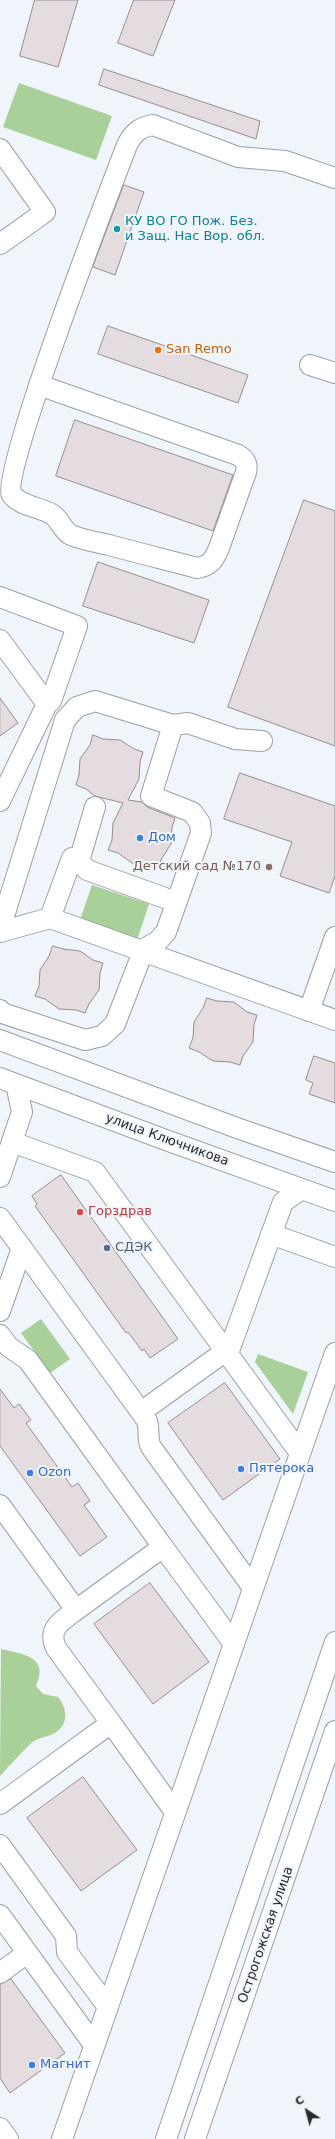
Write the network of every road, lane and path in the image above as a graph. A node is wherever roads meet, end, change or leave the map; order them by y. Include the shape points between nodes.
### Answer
1 (0, 149) edge
2 (335, 178) edge
3 (0, 244) edge
4 (310, 365) dead end
5 (335, 372) edge
6 (40, 385) junction
7 (0, 597) edge
8 (0, 640) edge
9 (46, 704) junction
10 (173, 725) junction
11 (262, 741) dead end
12 (0, 801) edge
13 (95, 807) dead end
14 (79, 861) junction
15 (176, 902) junction
16 (50, 918) junction
17 (0, 931) edge
18 (335, 937) edge
19 (143, 951) junction
20 (0, 1010) edge
21 (309, 1011) junction
22 (335, 1020) edge
23 (0, 1040) edge
24 (8, 1081) edge
25 (49, 1096) junction
26 (22, 1112) junction
27 (12, 1142) junction
28 (335, 1162) edge
29 (0, 1177) edge
30 (274, 1179) junction
31 (302, 1189) junction
32 (335, 1201) edge
33 (282, 1202) junction
34 (0, 1218) edge
35 (271, 1234) junction
36 (22, 1248) junction
37 (335, 1257) edge
38 (0, 1311) edge
39 (0, 1335) edge
40 (226, 1351) junction
41 (335, 1353) edge
42 (141, 1412) junction
43 (300, 1453) junction
44 (0, 1506) edge
45 (163, 1547) junction
46 (253, 1588) junction
47 (76, 1610) junction
48 (335, 1642) edge
49 (234, 1644) junction
50 (111, 1723) junction
51 (335, 1731) edge
52 (0, 1804) edge
53 (175, 1812) junction
54 (0, 1845) edge
55 (0, 1915) edge
56 (27, 1953) junction
57 (0, 1973) edge
58 (108, 2007) junction
59 (94, 2046) junction
60 (0, 2128) edge
61 (8, 2139) edge
62 (62, 2139) edge
63 (166, 2139) edge
64 (195, 2139) edge

1 - 3 street via 45,212
2 - 6 street via 285,161 238,157 153,125 139,129 131,136 127,145 54,339
4 - 5 street
6 - 6 street via 9,482 8,488 12,495 54,515 70,535 197,568 215,560 246,472 244,459
7 - 9 street via 76,626 51,701
8 - 9 street
9 - 12 street
10 - 11 street via 188,723 235,739
10 - 15 street via 151,796 192,812 200,823 201,832
10 - 17 street via 95,701 77,707 65,720
13 - 14 street
14 - 15 street via 87,870
14 - 16 street via 72,858
15 - 19 street via 166,932
16 - 17 street
16 - 19 street
18 - 21 street
19 - 20 street via 115,1024 102,1036 85,1040 2,1013
19 - 21 street
21 - 22 street
23 - 28 street
24 - 25 street, улица Ключникова
24 - 26 street
25 - 26 street
25 - 30 street, улица Ключникова
26 - 27 street
27 - 29 street
27 - 40 street via 95,1172
30 - 31 street, улица Ключникова
30 - 33 street
31 - 32 street, улица Ключникова
31 - 33 street
33 - 35 street
34 - 36 street
35 - 37 street
35 - 40 street via 230,1348
36 - 38 street
36 - 42 street
39 - 45 street via 9,1347 28,1360
40 - 42 street
40 - 43 street
41 - 43 street
42 - 46 street via 148,1424 148,1441 151,1447
43 - 46 street
44 - 47 street
45 - 47 street
45 - 49 street
46 - 49 street
47 - 50 street via 61,1621 52,1639
48 - 63 street
49 - 53 street
50 - 52 street
50 - 53 street
51 - 64 street, Острогожская улица
53 - 58 street
54 - 58 street via 66,1936 67,1952
55 - 56 street
56 - 57 street
56 - 59 street
58 - 59 street
59 - 62 street
60 - 61 street

